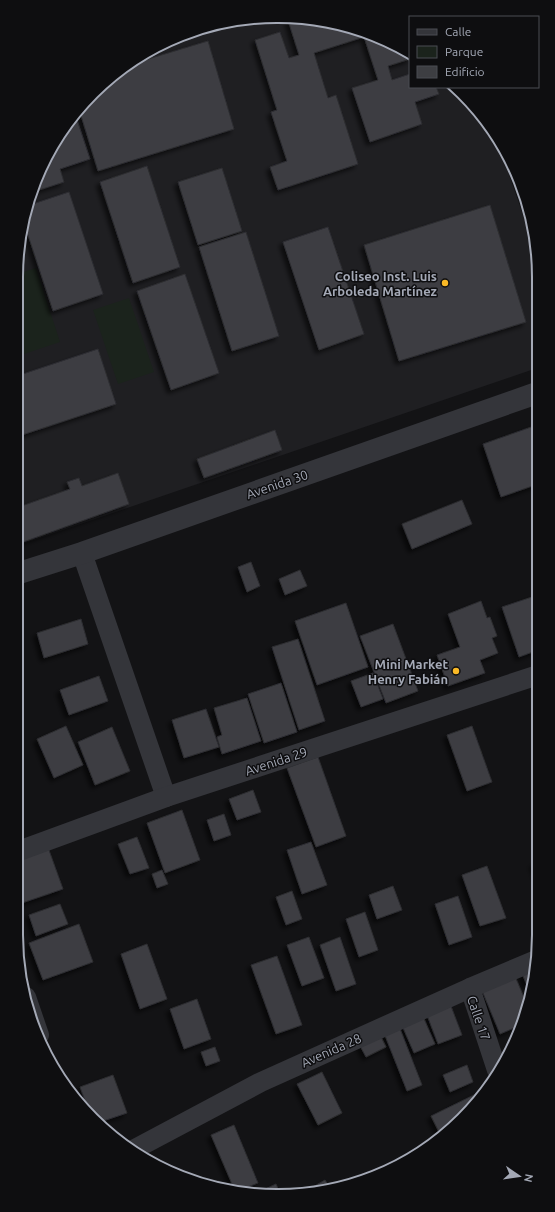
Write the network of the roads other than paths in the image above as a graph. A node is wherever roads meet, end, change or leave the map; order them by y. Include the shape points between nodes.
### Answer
1 (532, 395) edge
2 (82, 553) junction
3 (23, 572) edge
4 (532, 677) edge
5 (166, 797) junction
6 (23, 849) edge
7 (530, 963) edge
8 (470, 988) junction
9 (496, 1066) edge
10 (138, 1147) edge

1 - 2 street, Avenida 30
2 - 3 street, Avenida 30
2 - 5 street
4 - 5 street, Avenida 29
5 - 6 street, Avenida 29
7 - 8 street, Avenida 28
8 - 9 street, Calle 17
8 - 10 street, Avenida 28 via 261,1082

